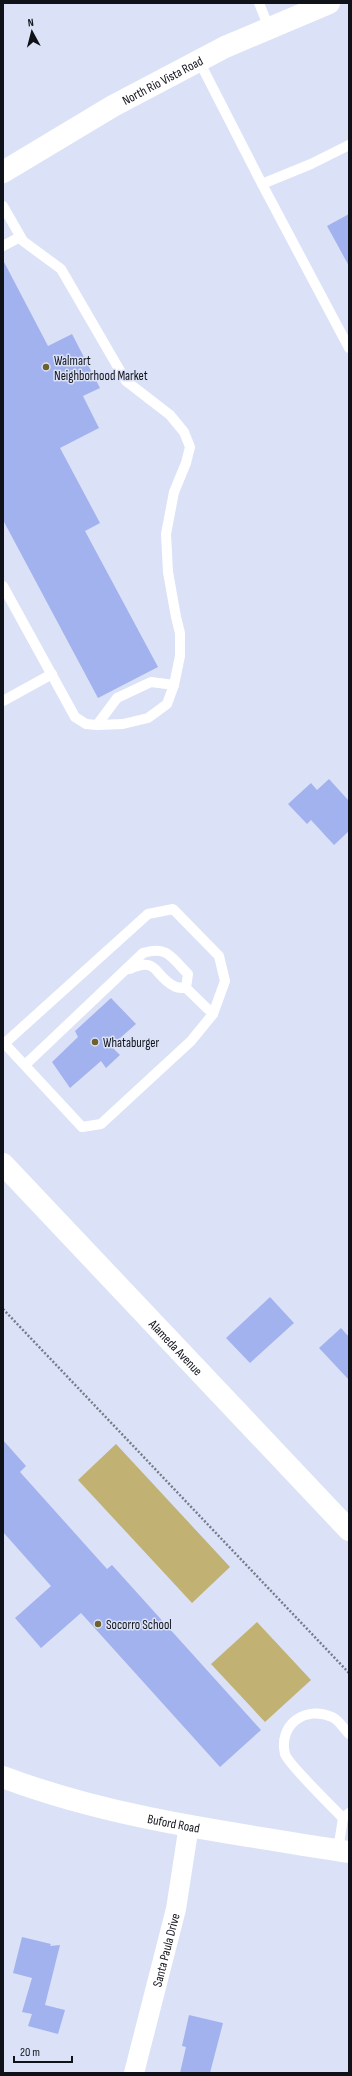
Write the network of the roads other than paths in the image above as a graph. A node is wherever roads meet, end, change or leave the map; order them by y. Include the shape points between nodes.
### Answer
1 (259, 3) edge
2 (329, 3) edge
3 (269, 28) junction
4 (199, 61) junction
5 (349, 145) edge
6 (5, 166) edge
7 (262, 184) junction
8 (3, 206) edge
9 (20, 237) junction
10 (3, 246) edge
11 (349, 348) edge
12 (3, 586) edge
13 (52, 674) junction
14 (174, 684) junction
15 (3, 701) edge
16 (97, 725) junction
17 (124, 972) junction
18 (186, 988) junction
19 (213, 1014) junction
20 (4, 1043) edge
21 (26, 1065) junction
22 (3, 1164) edge
23 (349, 1530) edge
24 (349, 1734) edge
25 (3, 1777) edge
26 (346, 1816) edge
27 (189, 1825) junction
28 (343, 1851) edge
29 (134, 2073) edge

1 - 3 lane
2 - 3 street, North Rio Vista Road
3 - 4 street, North Rio Vista Road
4 - 6 street, North Rio Vista Road
4 - 7 lane
5 - 7 lane
7 - 11 lane
8 - 9 lane
9 - 10 lane
9 - 14 lane via 61,269 126,381 170,415 184,432 190,447 174,492 166,534 168,572 180,633 180,656
12 - 13 lane
13 - 15 lane
13 - 16 lane via 75,716 86,724
14 - 16 lane via 151,682 117,698
14 - 16 lane via 167,704 148,718 122,724
17 - 18 lane via 143,964 151,966 174,986
17 - 18 lane via 142,953 155,949 167,952 188,974
17 - 21 lane
18 - 19 lane
19 - 20 lane via 226,981 219,956 173,909 148,914
19 - 21 lane via 191,1040 101,1124 82,1127
20 - 21 lane
22 - 23 street, Alameda Avenue
24 - 26 lane via 334,1717 319,1712 302,1715 287,1730 283,1740 285,1756
25 - 27 street, Buford Road via 64,1798
26 - 28 lane
27 - 28 street, Buford Road
27 - 29 street, Santa Paula Drive via 176,1910

